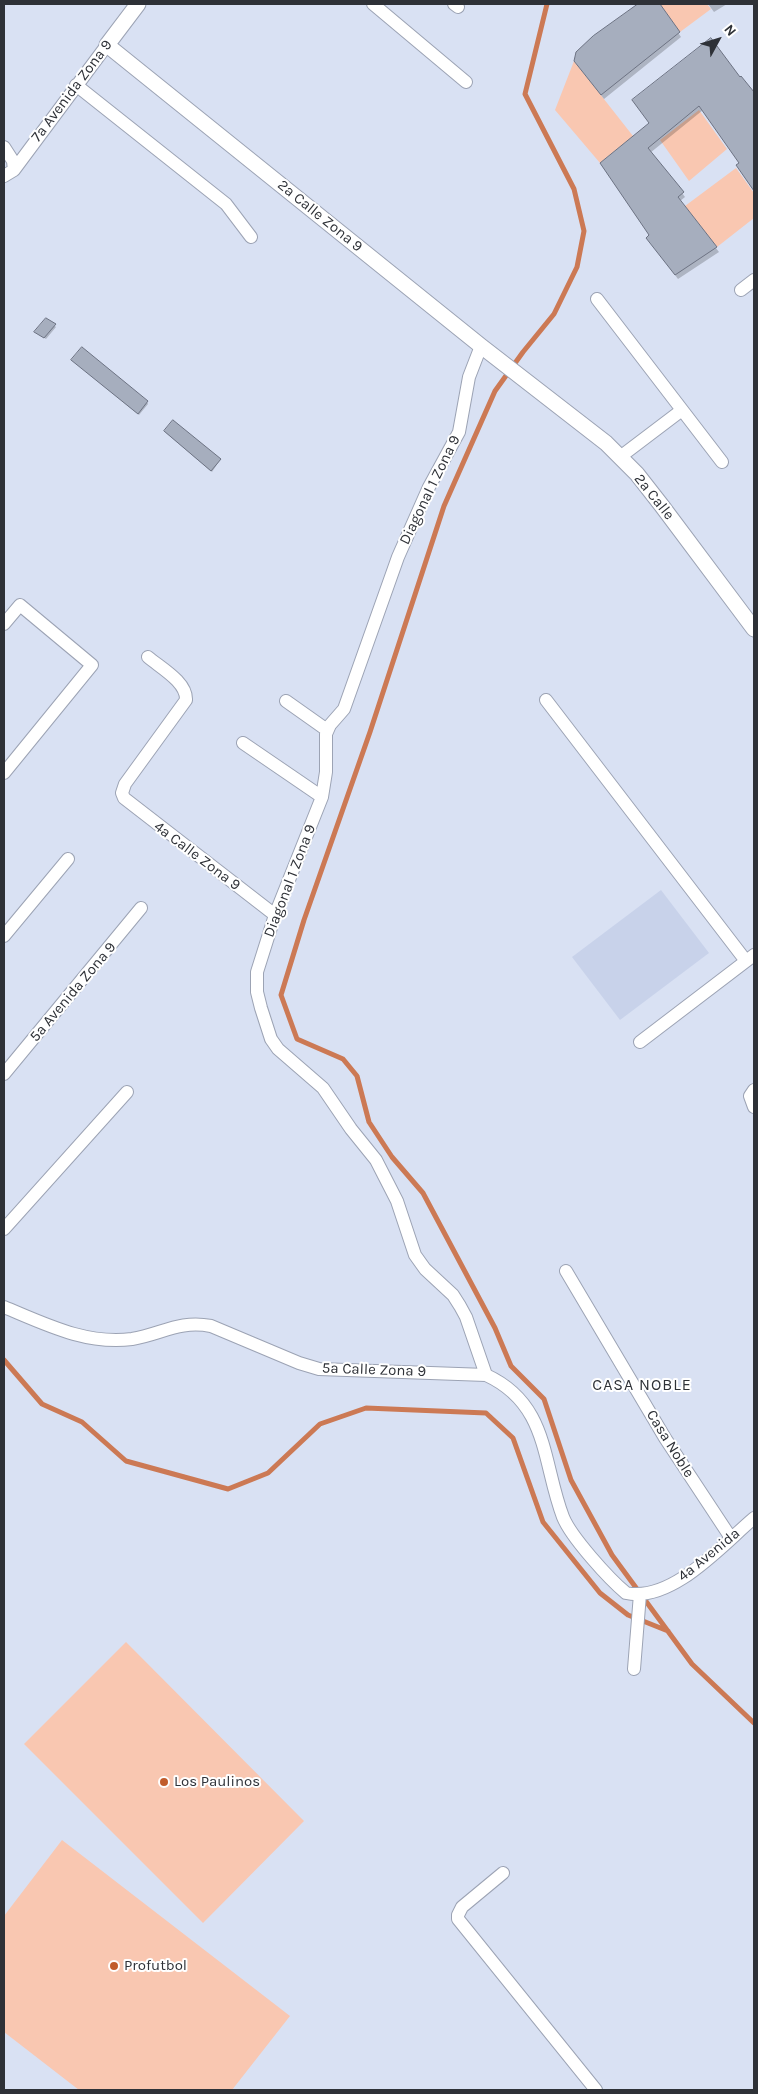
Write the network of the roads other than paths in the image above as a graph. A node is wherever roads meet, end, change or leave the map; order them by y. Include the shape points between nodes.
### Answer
1 (138, 4) edge
2 (372, 4) edge
3 (107, 45) junction
4 (466, 82) dead end
5 (76, 85) junction
6 (4, 147) edge
7 (9, 173) edge
8 (251, 237) dead end
9 (754, 280) edge
10 (741, 290) dead end
11 (597, 299) dead end
12 (485, 348) junction
13 (533, 385) joint
14 (682, 410) junction
15 (620, 457) junction
16 (722, 462) dead end
17 (4, 624) edge
18 (754, 628) edge
19 (148, 657) dead end
20 (546, 700) dead end
21 (286, 701) dead end
22 (327, 730) junction
23 (243, 743) dead end
24 (4, 773) edge
25 (322, 797) junction
26 (68, 859) dead end
27 (141, 908) dead end
28 (275, 915) junction
29 (4, 936) edge
30 (750, 958) edge
31 (640, 1042) dead end
32 (4, 1074) edge
33 (754, 1090) edge
34 (127, 1092) dead end
35 (754, 1107) edge
36 (4, 1229) edge
37 (566, 1271) dead end
38 (4, 1307) edge
39 (486, 1375) junction
40 (754, 1518) edge
41 (731, 1538) junction
42 (641, 1594) junction
43 (634, 1669) dead end
44 (503, 1873) dead end
45 (596, 2090) edge

1 - 3 street, 7a Avenida Zona 9
2 - 4 street
3 - 5 street, 7a Avenida Zona 9
3 - 12 street, 2a Calle Zona 9
5 - 7 street, 7a Avenida Zona 9
5 - 8 street via 226,204
6 - 7 street via 13,161
9 - 10 street
11 - 14 street
12 - 13 street, 2a Calle Zona 9
12 - 22 street, Diagonal 1 Zona 9 via 469,377 459,432 429,487 402,549 344,709
13 - 15 street, 2a Calle
14 - 15 street
14 - 16 street
15 - 18 street, 2a Calle via 662,506
17 - 24 street via 20,605 92,665
19 - 28 street, 4a Calle Zona 9 via 182,686 186,700 125,784 122,794 127,802
20 - 30 street
21 - 22 street
22 - 25 street, Diagonal 1 Zona 9
23 - 25 street
25 - 28 street, Diagonal 1 Zona 9
26 - 29 street
27 - 32 street, 5a Avenida Zona 9
28 - 39 street, Diagonal 1 Zona 9 via 256,981 271,1039 285,1057 323,1088 376,1160 396,1201 414,1255 460,1306
30 - 31 street
33 - 35 street via 750,1096
34 - 36 street
37 - 41 street, Casa Noble via 665,1438
38 - 39 street, 5a Calle Zona 9 via 60,1330 100,1340 132,1339 172,1327 199,1324 319,1369
39 - 42 street, 5a Calle Zona 9 via 508,1387 533,1418 544,1444 567,1526 621,1589
40 - 41 street, 4a Avenida
41 - 42 street, 4a Avenida via 679,1581
42 - 43 street
44 - 45 street via 462,1907 458,1919

